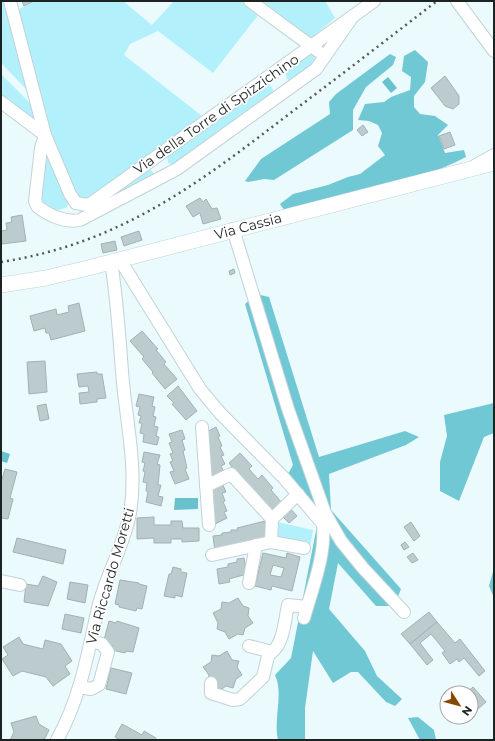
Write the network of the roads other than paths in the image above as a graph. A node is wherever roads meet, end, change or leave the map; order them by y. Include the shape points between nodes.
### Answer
1 (10, 1) edge
2 (250, 1) edge
3 (374, 1) edge
4 (457, 1) edge
5 (354, 16) junction
6 (312, 47) junction
7 (494, 51) edge
8 (322, 60) junction
9 (272, 74) junction
10 (285, 91) junction
11 (1, 102) edge
12 (45, 135) junction
13 (494, 155) edge
14 (155, 157) junction
15 (494, 163) edge
16 (472, 168) junction
17 (167, 174) junction
18 (116, 186) junction
19 (122, 199) junction
20 (76, 203) junction
21 (59, 218) junction
22 (233, 229) junction
23 (115, 261) junction
24 (1, 285) edge
25 (202, 426) dead end
26 (206, 486) junction
27 (298, 494) junction
28 (272, 519) junction
29 (210, 525) dead end
30 (271, 542) junction
31 (256, 545) junction
32 (304, 548) dead end
33 (212, 555) dead end
34 (1, 581) edge
35 (250, 584) dead end
36 (20, 585) dead end
37 (404, 612) dead end
38 (90, 641) junction
39 (249, 646) dead end
40 (269, 652) junction
41 (211, 683) dead end
42 (80, 687) junction
43 (57, 740) edge

1 - 12 street
2 - 6 street
3 - 5 street, Via della Torre di Spizzichino
4 - 7 street
5 - 6 street, Via della Torre di Spizzichino
5 - 8 street, Via della Torre di Spizzichino
6 - 8 street via 319,52
6 - 9 street, Via della Torre di Spizzichino
8 - 10 street, Via della Torre di Spizzichino via 316,69
9 - 10 street
9 - 14 street, Via della Torre di Spizzichino
10 - 17 street, Via della Torre di Spizzichino
11 - 12 street
12 - 20 street
12 - 21 street, Via della Torre di Spizzichino via 40,148 35,201 40,209
13 - 16 street
14 - 17 street
14 - 18 street, Via della Torre di Spizzichino
15 - 16 main road, Via Cassia
16 - 22 main road, Via Cassia
17 - 19 street, Via della Torre di Spizzichino
18 - 19 street
18 - 20 street, Via della Torre di Spizzichino via 87,205
19 - 21 street, Via della Torre di Spizzichino via 80,220 67,221
20 - 21 street
22 - 23 main road, Via Cassia
22 - 37 street via 288,409 325,513 341,541
23 - 24 main road, Via Cassia via 50,277
23 - 27 street via 200,389
23 - 38 street, Via Riccardo Moretti via 115,287 130,449 131,501 128,523 101,597
25 - 26 street
26 - 28 street via 231,474
26 - 29 street
27 - 28 street
27 - 40 street via 323,524 324,532 317,571 305,612 288,605 277,648
28 - 30 street
30 - 31 street
30 - 32 street
31 - 33 street
31 - 35 street
34 - 36 street
38 - 42 street, Via Riccardo Moretti
38 - 42 street via 102,644 108,652 99,685 91,689
39 - 40 street
40 - 41 street via 263,677 240,699 216,696 211,693
42 - 43 street, Via Riccardo Moretti

